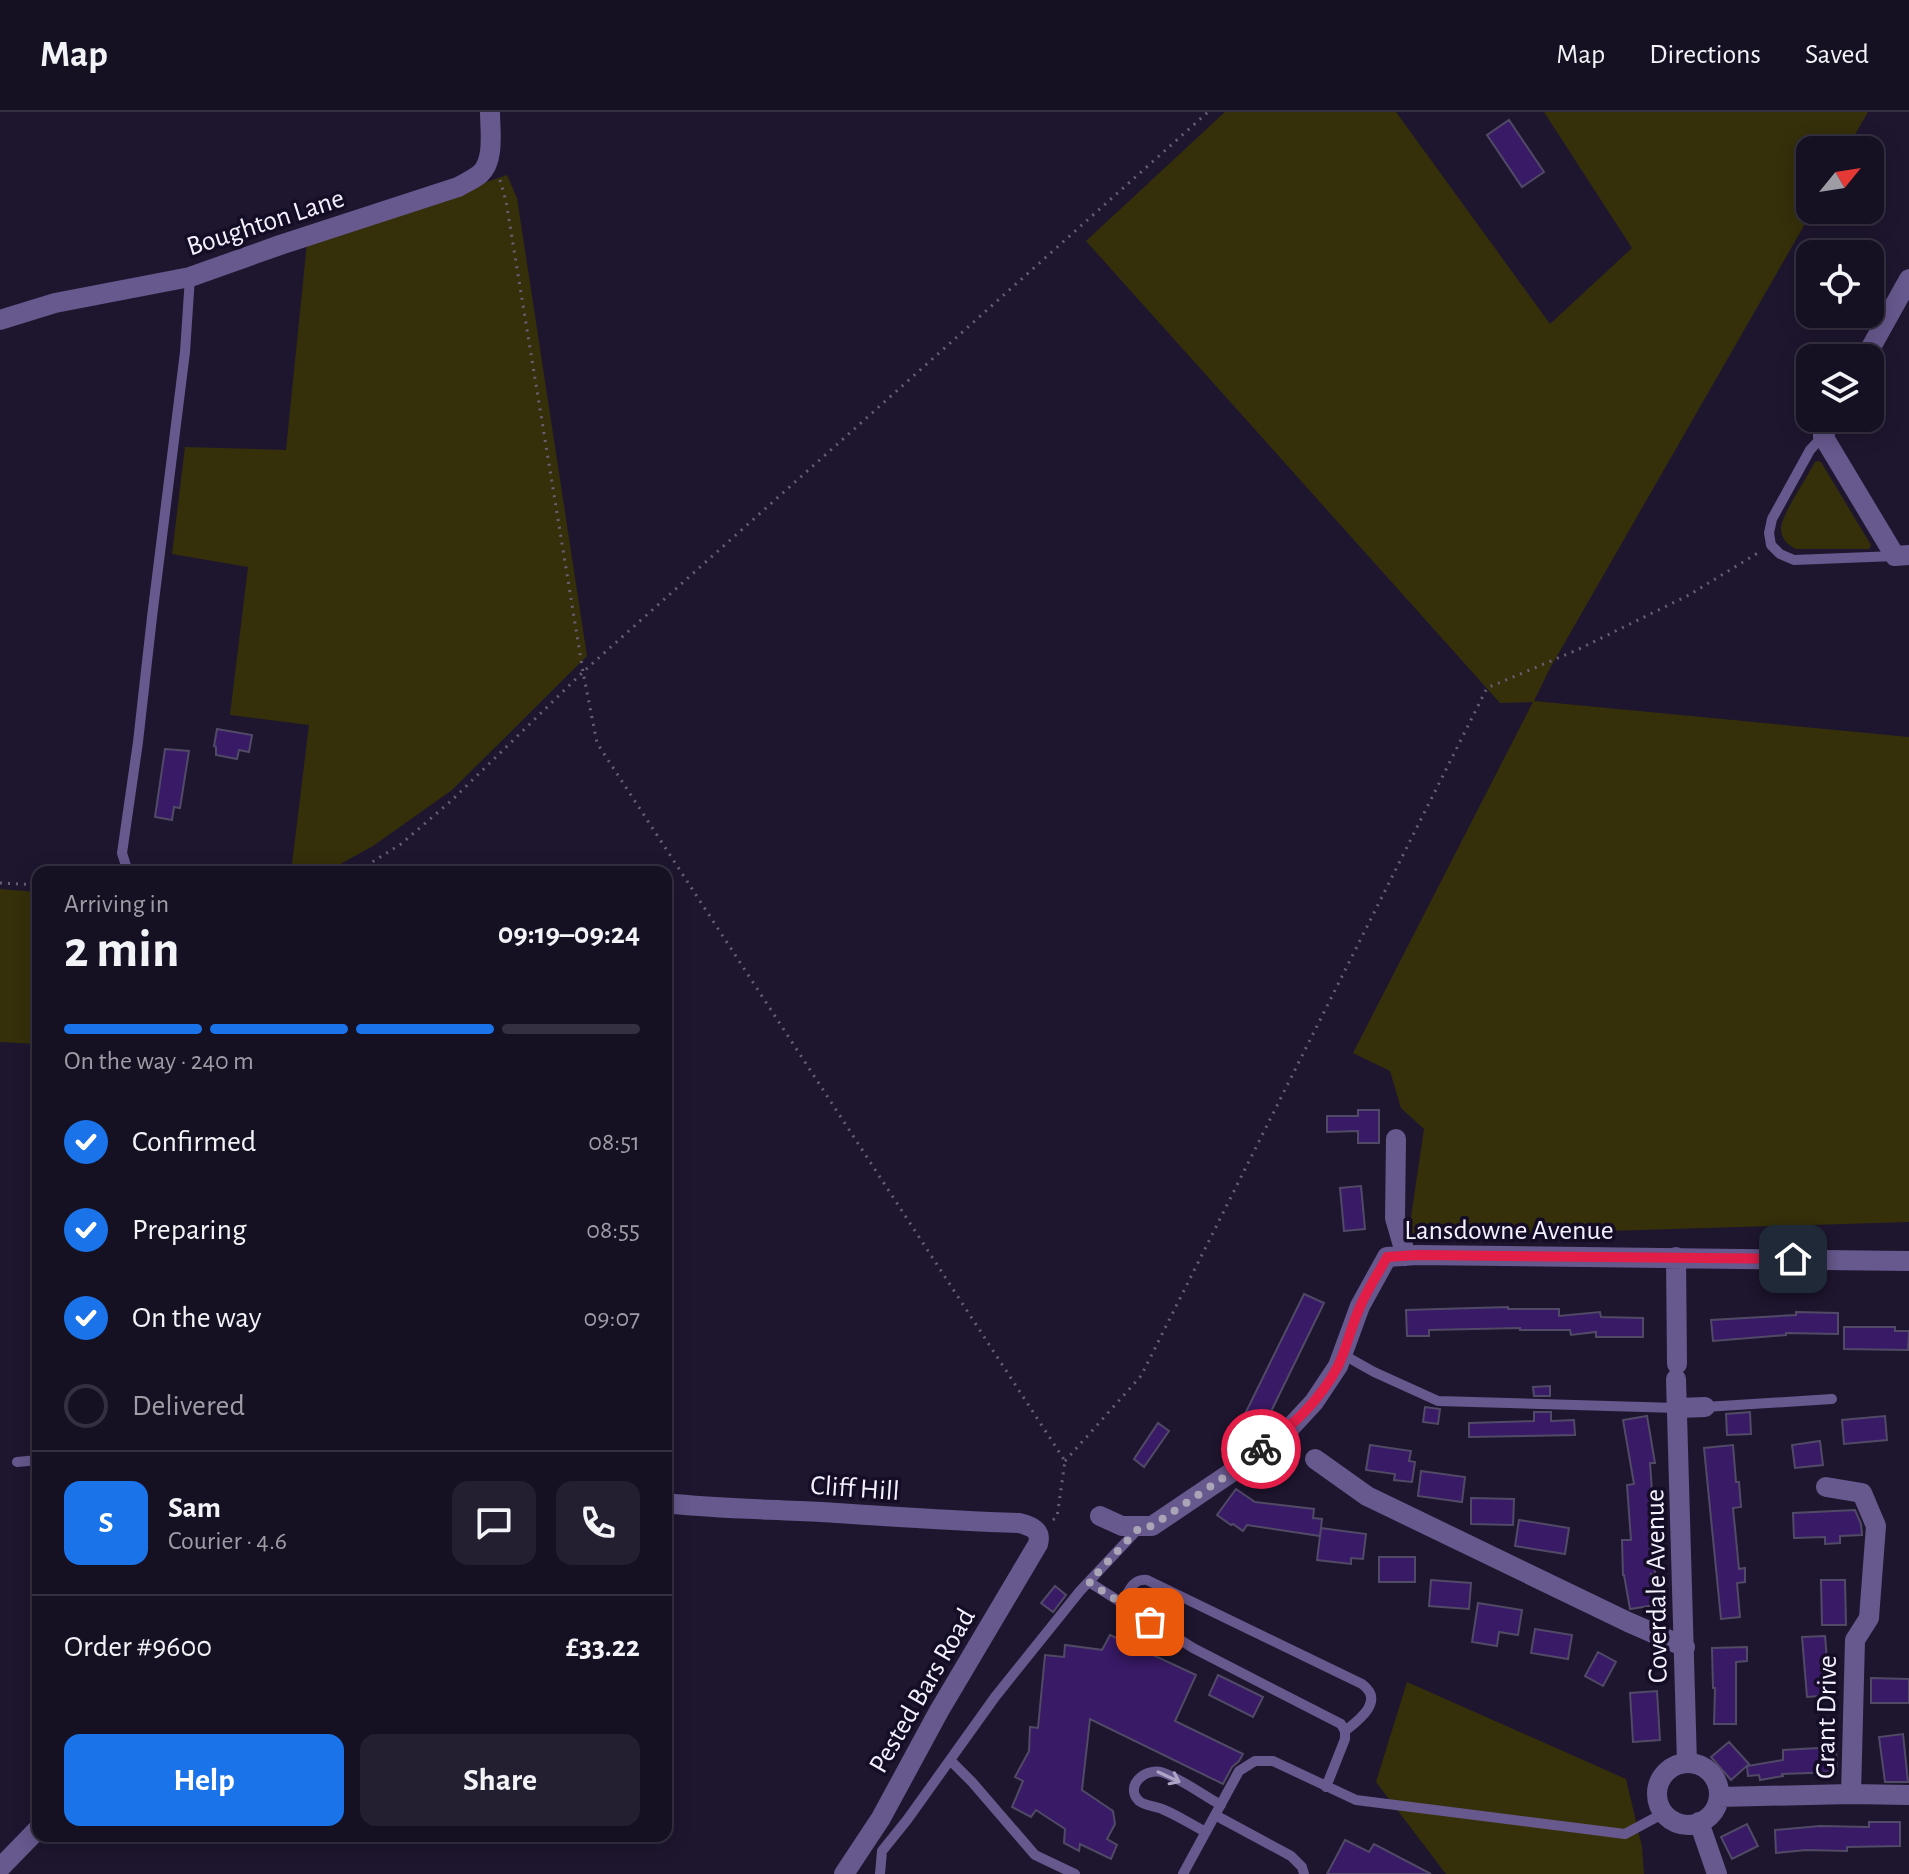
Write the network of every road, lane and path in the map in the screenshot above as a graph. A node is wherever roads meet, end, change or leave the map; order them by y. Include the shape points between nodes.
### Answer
1 (490, 112) edge
2 (1208, 112) edge
3 (482, 173) junction
4 (190, 277) junction
5 (1909, 279) edge
6 (0, 320) edge
7 (1873, 344) edge
8 (1824, 432) edge
9 (1831, 432) edge
10 (1771, 545) junction
11 (1902, 556) edge
12 (583, 672) junction
13 (126, 866) edge
14 (366, 866) edge
15 (0, 883) edge
16 (32, 885) edge
17 (1396, 1139) dead end
18 (1406, 1256) junction
19 (1676, 1257) junction
20 (1909, 1261) edge
21 (1342, 1354) junction
22 (1832, 1399) dead end
23 (1705, 1407) joint
24 (1679, 1408) junction
25 (1315, 1459) dead end
26 (32, 1461) edge
27 (1065, 1461) junction
28 (17, 1462) dead end
29 (1826, 1487) dead end
30 (672, 1504) edge
31 (1100, 1516) dead end
32 (1140, 1527) junction
33 (1038, 1531) junction
34 (1089, 1582) junction
35 (1122, 1604) junction
36 (1685, 1647) junction
37 (1345, 1731) junction
38 (950, 1760) junction
39 (1687, 1763) junction
40 (1326, 1787) junction
41 (1851, 1794) junction
42 (1909, 1795) edge
43 (1719, 1797) junction
44 (1218, 1810) junction
45 (1664, 1813) junction
46 (1699, 1822) junction
47 (1206, 1832) junction
48 (32, 1835) edge
49 (0, 1868) edge
50 (844, 1874) edge
51 (880, 1874) edge
52 (1075, 1874) edge
53 (1183, 1874) edge
54 (1304, 1874) edge
55 (1717, 1874) edge

1 - 3 street via 490,151
2 - 12 path
3 - 4 street, Boughton Lane via 458,187
3 - 12 path via 499,177 506,201
4 - 6 street, Boughton Lane via 55,303
4 - 13 lane via 122,853
5 - 7 street
8 - 10 lane via 1772,519
9 - 11 street
10 - 11 lane via 1794,560
10 - 27 path via 1689,595 1487,688 1141,1376
12 - 14 path via 451,801
12 - 27 path via 597,743
15 - 16 path
17 - 18 street via 1395,1218
18 - 19 street, Lansdowne Avenue
18 - 21 street, Lansdowne Avenue via 1387,1257
19 - 20 street, Lansdowne Avenue
19 - 24 street, Coverdale Avenue
21 - 24 lane via 1438,1401
21 - 32 street, Lansdowne Avenue via 1314,1402 1289,1429 1152,1526
22 - 23 lane
23 - 24 street
24 - 36 street, Coverdale Avenue
25 - 36 street via 1367,1496
26 - 28 lane
27 - 33 path via 1057,1517
29 - 41 street, Grant Drive via 1862,1493 1876,1526 1869,1618 1855,1640
30 - 33 street, Cliff Hill via 1019,1523
31 - 32 street
32 - 34 lane
33 - 50 street, Pested Bars Road via 1038,1544
34 - 35 lane
34 - 38 lane
35 - 37 lane via 1193,1648 1330,1717
35 - 37 lane via 1134,1583 1147,1580 1362,1684 1370,1693 1368,1709
36 - 39 street, Coverdale Avenue
37 - 40 lane
38 - 51 lane via 882,1851
38 - 52 lane via 1035,1855
39 - 43 street via 1704,1767 1715,1779
39 - 45 street via 1661,1777 1657,1795
40 - 44 lane via 1273,1761 1255,1761 1239,1771
40 - 45 lane via 1356,1800 1625,1834
41 - 42 street
41 - 43 street
43 - 46 street via 1712,1813
44 - 47 lane
47 -> 44 lane via 1139,1801 1136,1781 1148,1772 1163,1773
44 - 54 lane via 1291,1856
45 - 46 street via 1674,1822
46 - 55 street
47 - 53 lane
48 - 49 street

